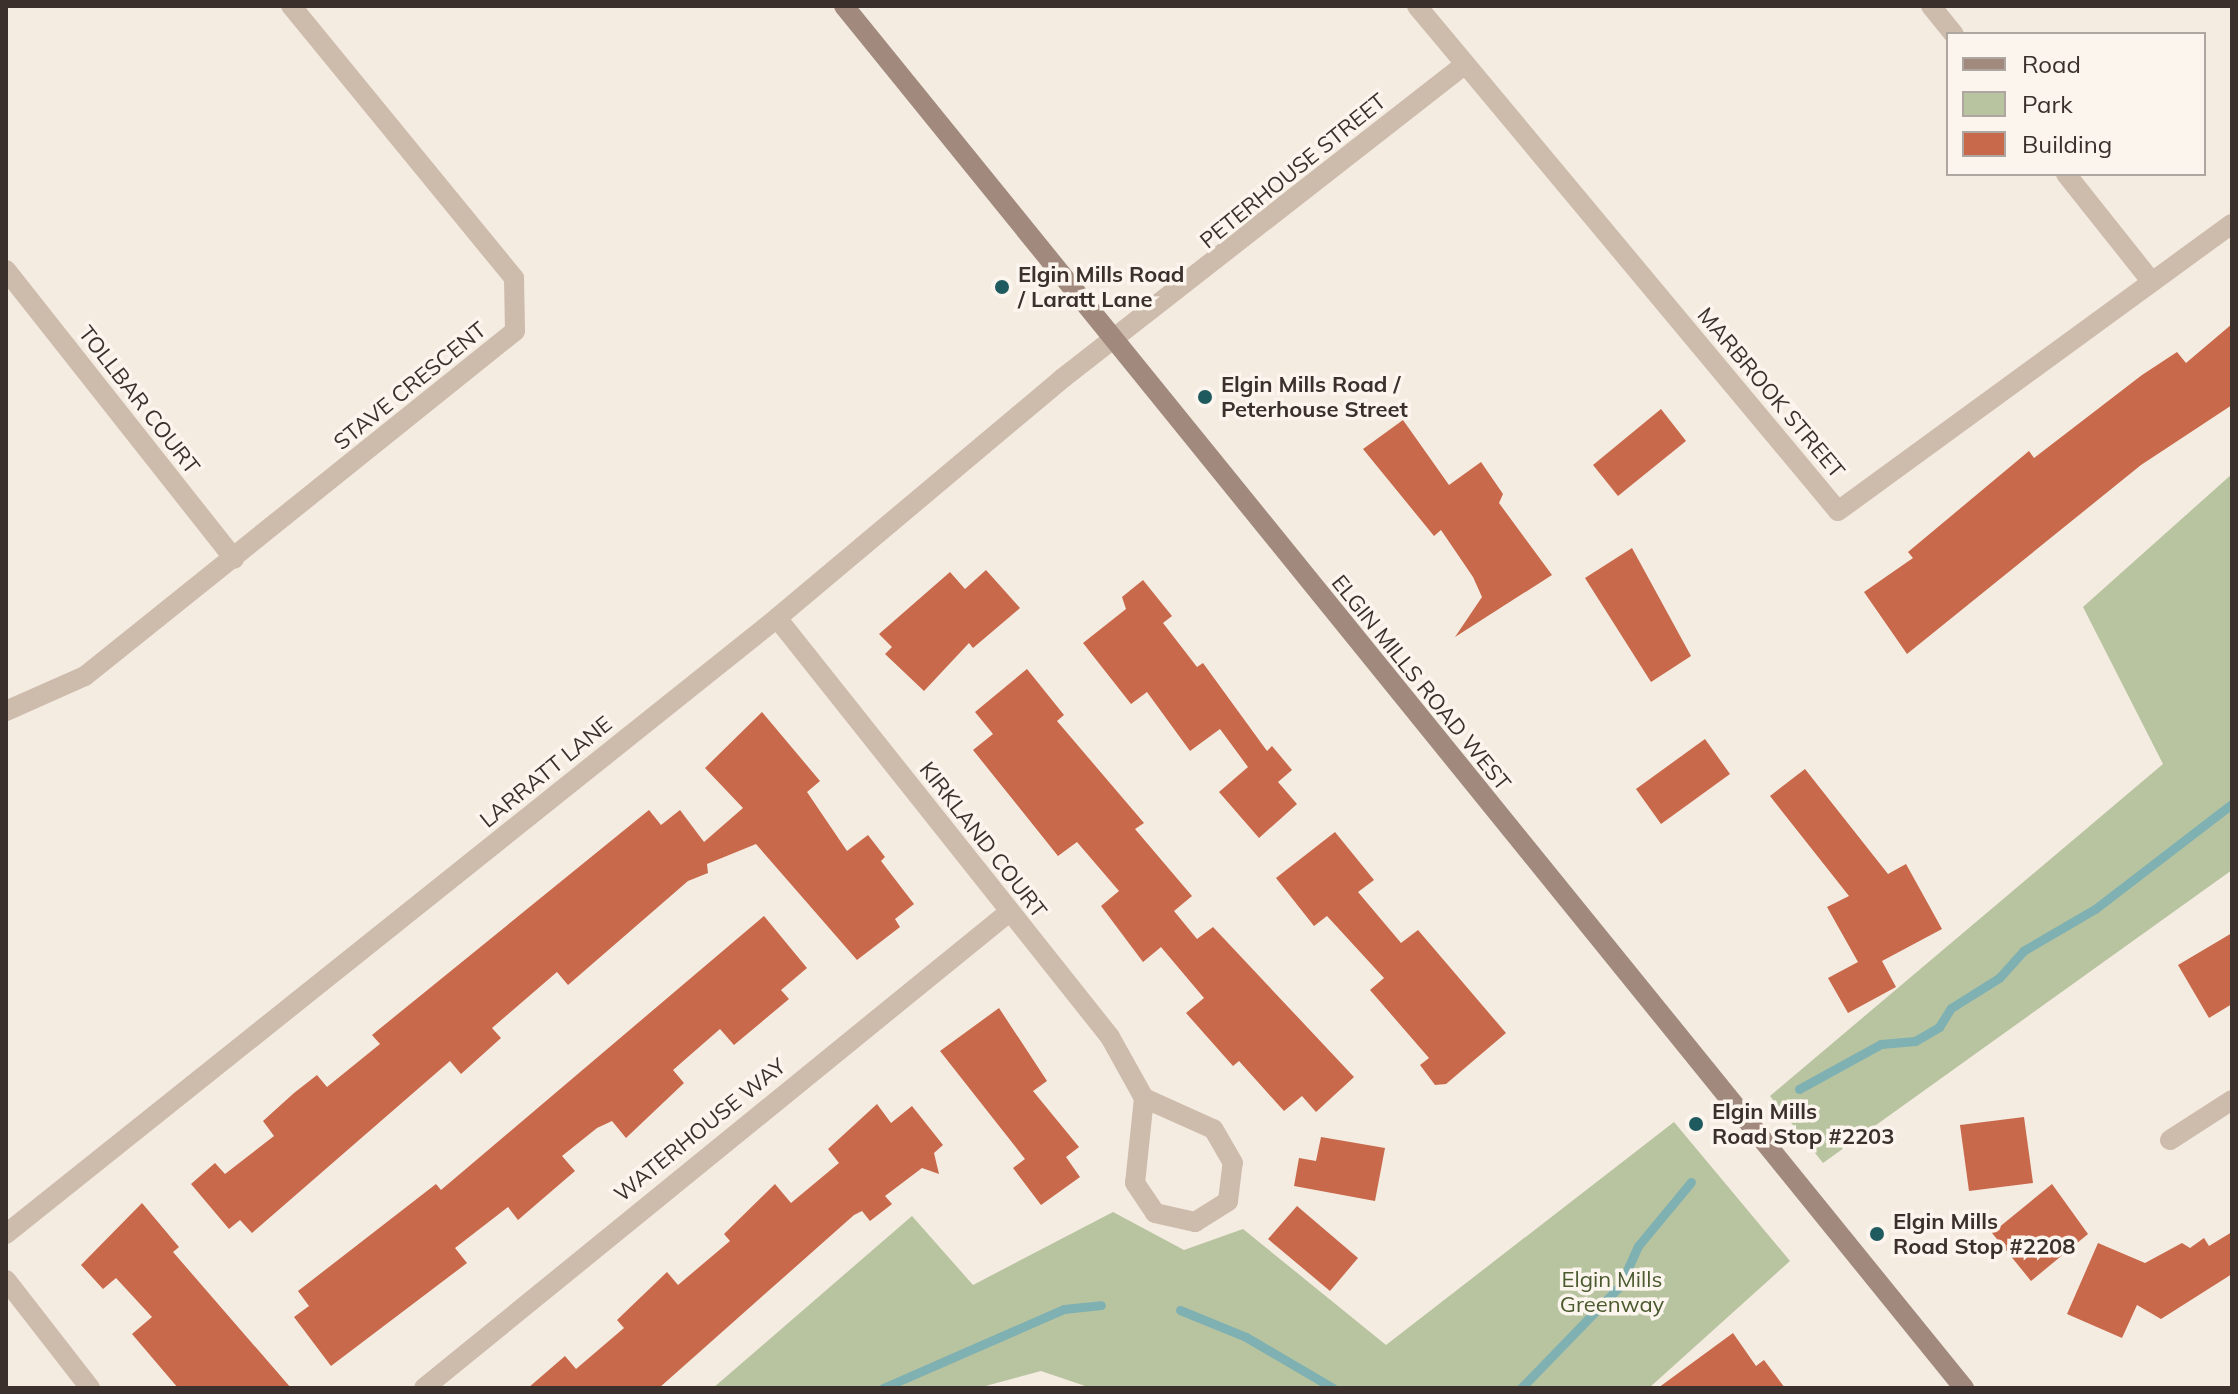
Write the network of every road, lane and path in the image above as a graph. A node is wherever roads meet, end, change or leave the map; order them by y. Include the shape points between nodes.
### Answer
1 (291, 6) edge
2 (844, 6) edge
3 (1417, 6) edge
4 (1931, 6) edge
5 (1952, 32) edge
6 (1464, 65) junction
7 (2068, 176) edge
8 (2232, 224) edge
9 (6, 270) edge
10 (2151, 281) junction
11 (1114, 343) junction
12 (234, 559) junction
13 (777, 618) junction
14 (6, 711) edge
15 (1009, 912) junction
16 (1144, 1098) junction
17 (2232, 1100) edge
18 (2170, 1140) dead end
19 (6, 1234) edge
20 (6, 1280) edge
21 (90, 1388) edge
22 (424, 1388) edge
23 (1964, 1388) edge

1 - 12 street, STAVE CRESCENT via 514,278 515,331
2 - 11 main road, ELGIN MILLS ROAD WEST
3 - 6 street, MARBROOK STREET
4 - 5 street
6 - 10 street, MARBROOK STREET via 1838,511
6 - 11 street, PETERHOUSE STREET
7 - 10 street
8 - 10 street, MARBROOK STREET
9 - 12 street, TOLLBAR COURT
11 - 13 street, LARRATT LANE via 1063,378
11 - 23 main road, ELGIN MILLS ROAD WEST
12 - 14 street, STAVE CRESCENT via 85,676
13 - 15 street, KIRKLAND COURT
13 - 19 street, LARRATT LANE
15 - 16 street, KIRKLAND COURT via 1110,1037
15 - 22 street, WATERHOUSE WAY
16 - 16 street via 1213,1129 1233,1163 1228,1201 1195,1222 1155,1213 1135,1183
17 - 18 street
20 - 21 street

